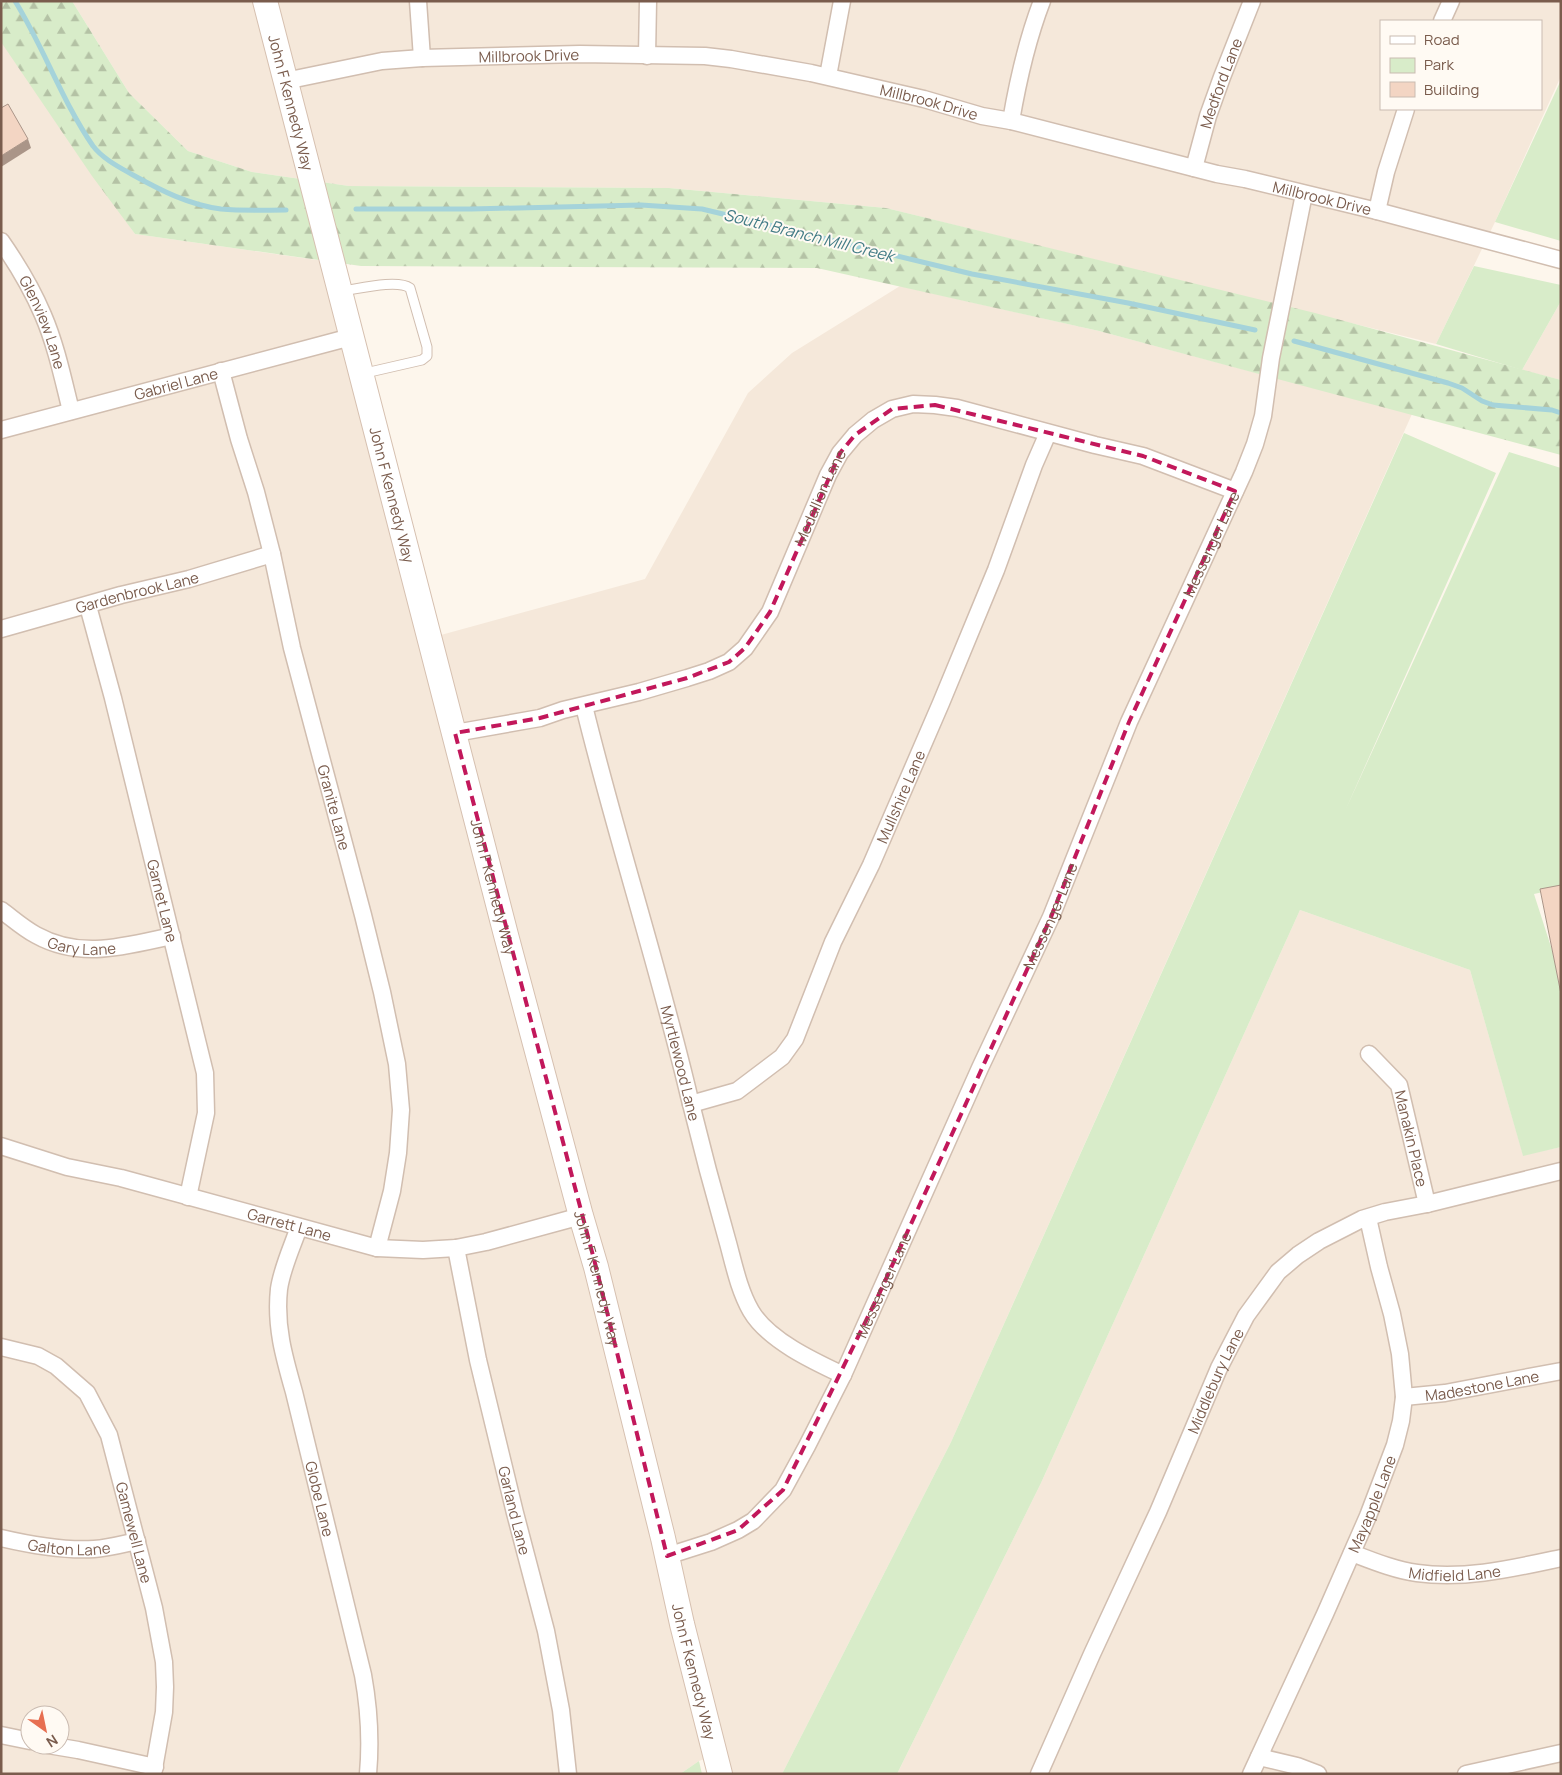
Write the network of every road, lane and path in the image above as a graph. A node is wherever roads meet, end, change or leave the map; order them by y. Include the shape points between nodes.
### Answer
1 (265, 1) edge
2 (418, 1) edge
3 (648, 1) edge
4 (842, 1) edge
5 (1042, 1) edge
6 (1252, 1) edge
7 (1451, 1) edge
8 (1442, 20) edge
9 (647, 56) junction
10 (422, 58) junction
11 (828, 76) junction
12 (285, 81) junction
13 (1406, 110) edge
14 (1011, 121) junction
15 (1194, 168) junction
16 (1304, 194) junction
17 (1377, 211) junction
18 (1, 241) edge
19 (1561, 260) edge
20 (339, 292) junction
21 (350, 337) junction
22 (221, 371) junction
23 (360, 374) junction
24 (71, 411) junction
25 (1, 430) edge
26 (1048, 433) junction
27 (1235, 491) junction
28 (272, 554) junction
29 (88, 606) junction
30 (1, 629) edge
31 (584, 706) junction
32 (455, 733) junction
33 (1, 910) edge
34 (172, 936) junction
35 (1369, 1054) dead end
36 (691, 1104) junction
37 (1, 1146) edge
38 (1561, 1171) edge
39 (188, 1197) junction
40 (1426, 1204) junction
41 (581, 1216) junction
42 (1368, 1218) junction
43 (299, 1226) junction
44 (377, 1248) junction
45 (456, 1248) junction
46 (1, 1347) edge
47 (1561, 1371) edge
48 (843, 1375) junction
49 (1404, 1398) junction
50 (1, 1538) edge
51 (137, 1541) junction
52 (1352, 1553) junction
53 (667, 1556) junction
54 (1561, 1558) edge
55 (1, 1736) edge
56 (20, 1739) edge
57 (70, 1749) edge
58 (1561, 1753) edge
59 (1259, 1757) junction
60 (154, 1771) edge
61 (368, 1774) edge
62 (568, 1774) edge
63 (720, 1774) edge
64 (1039, 1774) edge
65 (1251, 1774) edge
66 (1318, 1774) edge
67 (1466, 1774) edge

1 - 12 street, John F Kennedy Way
2 - 10 street
3 - 9 street
4 - 11 street
5 - 14 street via 1020,68
6 - 15 street, Medford Lane via 1216,93
7 - 8 street
9 - 10 street, Millbrook Drive via 580,54
9 - 11 street, Millbrook Drive via 705,56
10 - 12 street, Millbrook Drive via 382,61
11 - 14 street, Millbrook Drive
12 - 20 street, John F Kennedy Way
13 - 17 street
14 - 15 street, Millbrook Drive
15 - 16 street, Millbrook Drive
16 - 17 street, Millbrook Drive
16 - 27 street, Messenger Lane via 1272,350 1263,416
17 - 19 street, Millbrook Drive
18 - 24 street, Glenview Lane via 43,315
20 - 21 street, John F Kennedy Way
20 - 23 lane via 405,284 410,288 427,347 427,356 422,360
21 - 22 street, Gabriel Lane
21 - 23 street, John F Kennedy Way
22 - 24 street, Gabriel Lane
22 - 28 street, Granite Lane
23 - 32 street, John F Kennedy Way
24 - 25 street, Gabriel Lane
26 - 27 street, Medallion Lane via 1144,456
26 - 31 street, Medallion Lane via 935,405 913,404 892,409 873,420 840,453 770,612 746,648 729,662 709,671
26 - 36 street, Mullshire Lane via 941,703 871,865 829,951 795,1039 782,1057 738,1090
27 - 48 street, Messenger Lane via 1129,722 1051,917
28 - 29 street, Gardenbrook Lane
28 - 44 street, Granite Lane via 292,648 363,915 398,1064 401,1110 398,1153
29 - 30 street, Gardenbrook Lane
29 - 34 street, Garnet Lane via 114,698
31 - 32 street, Medallion Lane via 518,723
31 - 36 street, Myrtlewood Lane
32 - 41 street, John F Kennedy Way
33 - 34 street, Gary Lane via 35,935 73,948 110,949
34 - 39 street, Garnet Lane via 206,1080 206,1114
35 - 40 street, Manakin Place via 1399,1085
36 - 48 street, Myrtlewood Lane via 742,1292 752,1312 798,1354
37 - 39 street, Garrett Lane
38 - 40 street, Middlebury Lane
39 - 43 street, Garrett Lane
40 - 42 street, Middlebury Lane
41 - 45 street, Garrett Lane
41 - 53 street, John F Kennedy Way
42 - 49 street, Mayapple Lane via 1398,1340
42 - 64 street, Middlebury Lane via 1340,1229 1298,1255 1278,1272 1246,1316 1219,1368 1158,1512
43 - 44 street, Garrett Lane
43 - 61 street, Globe Lane via 279,1289 279,1328 363,1675 370,1732
44 - 45 street, Garrett Lane
45 - 62 street, Garland Lane via 478,1360 546,1631 561,1710
46 - 51 street, Gamewell Lane via 38,1356 56,1366 87,1393 109,1435
47 - 49 street, Madestone Lane
48 - 53 street, Messenger Lane via 783,1490 768,1506 738,1530
49 - 52 street, Mayapple Lane via 1396,1445
50 - 51 street, Galton Lane via 77,1549 96,1549
51 - 60 street, Gamewell Lane via 164,1662 164,1712
52 - 54 street, Midfield Lane via 1400,1570 1459,1576
52 - 59 street, Mayapple Lane
53 - 63 street, John F Kennedy Way
55 - 56 street
57 - 60 street
58 - 67 street
59 - 65 street, Mayapple Lane
59 - 66 street

